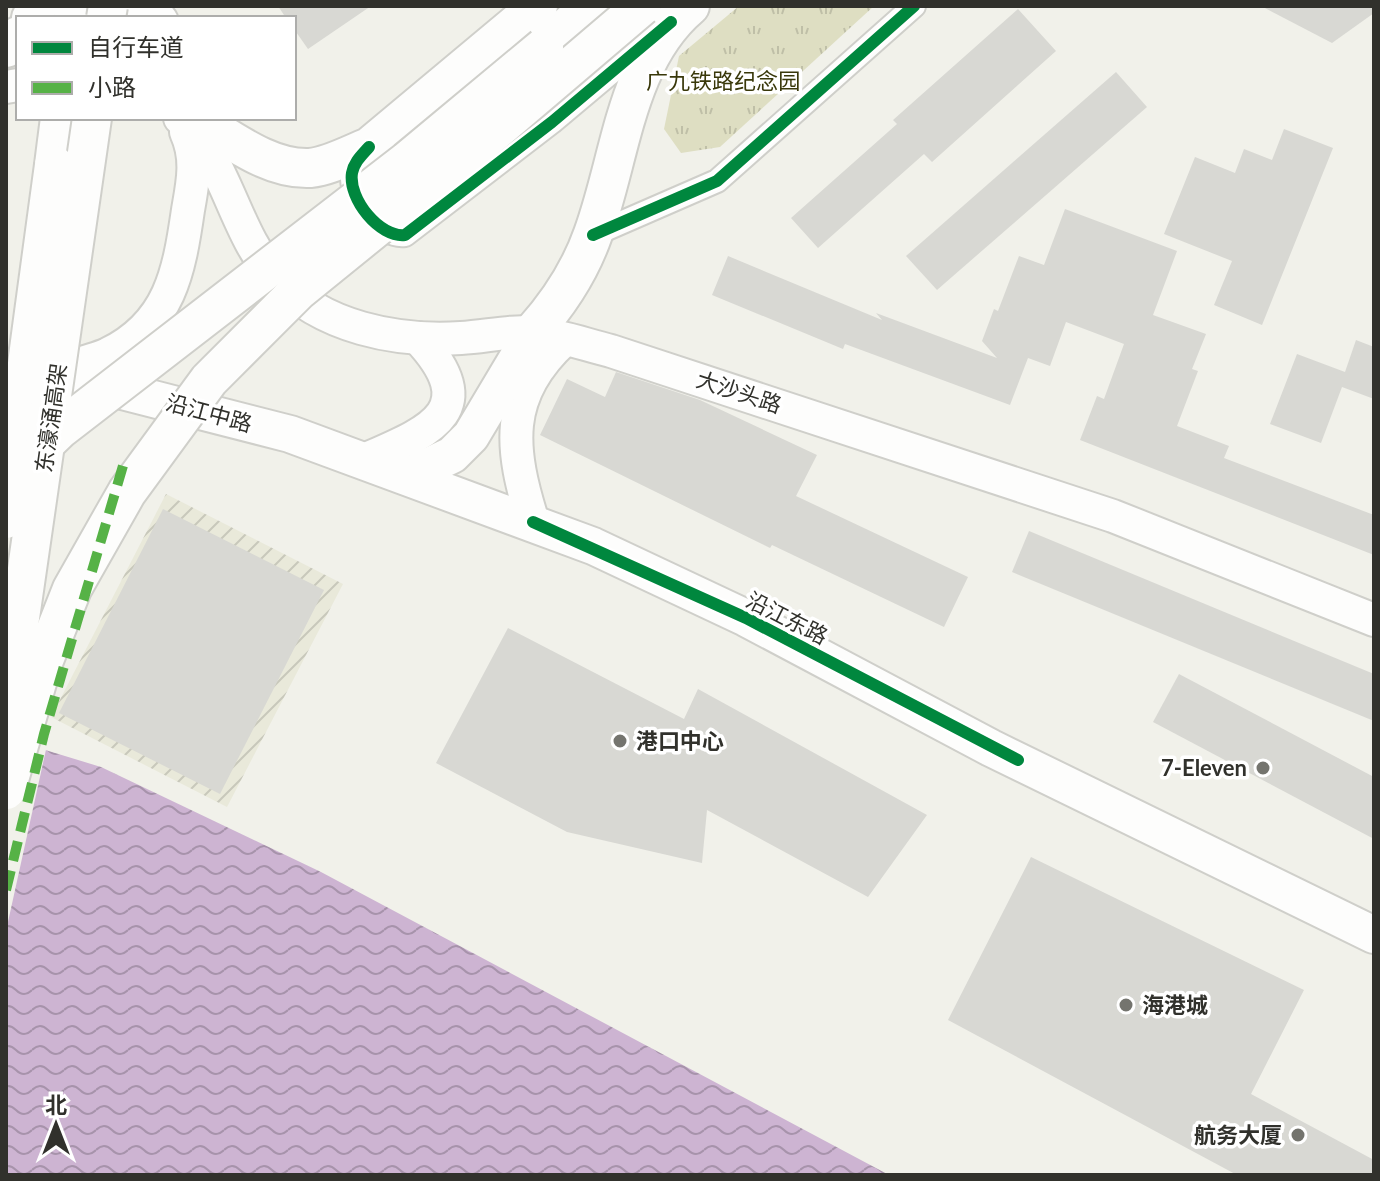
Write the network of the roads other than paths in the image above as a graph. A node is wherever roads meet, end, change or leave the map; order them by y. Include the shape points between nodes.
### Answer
1 (121, 6) edge
2 (538, 6) edge
3 (591, 6) edge
4 (914, 6) edge
5 (668, 11) edge
6 (164, 16) edge
7 (60, 120) edge
8 (92, 120) edge
9 (178, 120) edge
10 (179, 120) edge
11 (206, 122) edge
12 (369, 147) junction
13 (593, 235) junction
14 (548, 336) junction
15 (418, 338) junction
16 (6, 367) edge
17 (48, 372) junction
18 (364, 460) junction
19 (408, 476) junction
20 (6, 481) edge
21 (6, 519) edge
22 (533, 522) junction
23 (1374, 620) edge
24 (6, 717) edge
25 (6, 790) edge
26 (1374, 935) edge

1 - 6 street
2 - 12 highway
3 - 20 highway, bridge via 407,161 59,430
4 - 13 street via 717,181
5 - 12 street via 540,131 405,235 384,232 354,189 356,162
5 - 13 highway via 643,72
5 - 25 highway, bridge via 494,132 298,291 200,391 127,492 72,589 42,665
7 - 21 highway, bridge
8 - 24 highway, 东濠涌高架, bridge
9 - 17 main road via 194,151 194,180 177,276 163,305 139,333 107,354
10 - 15 main road, 大沙头路 via 204,145 253,246 277,279 302,299 356,326 378,335
11 - 12 highway via 254,153 309,168
13 - 14 highway
14 - 15 main road, 大沙头路
14 - 19 main road via 452,455
14 - 22 main road via 546,356 531,381 514,444
14 - 23 main road, 大沙头路 via 611,351 1113,516
15 - 18 main road via 442,373 448,395 443,414 432,428
16 - 17 main road, 沿江中路
17 - 18 main road, 沿江中路 via 290,434
18 - 19 main road, 沿江中路
19 - 22 main road, 沿江东路
22 - 26 main road, 沿江东路 via 746,618 991,748

